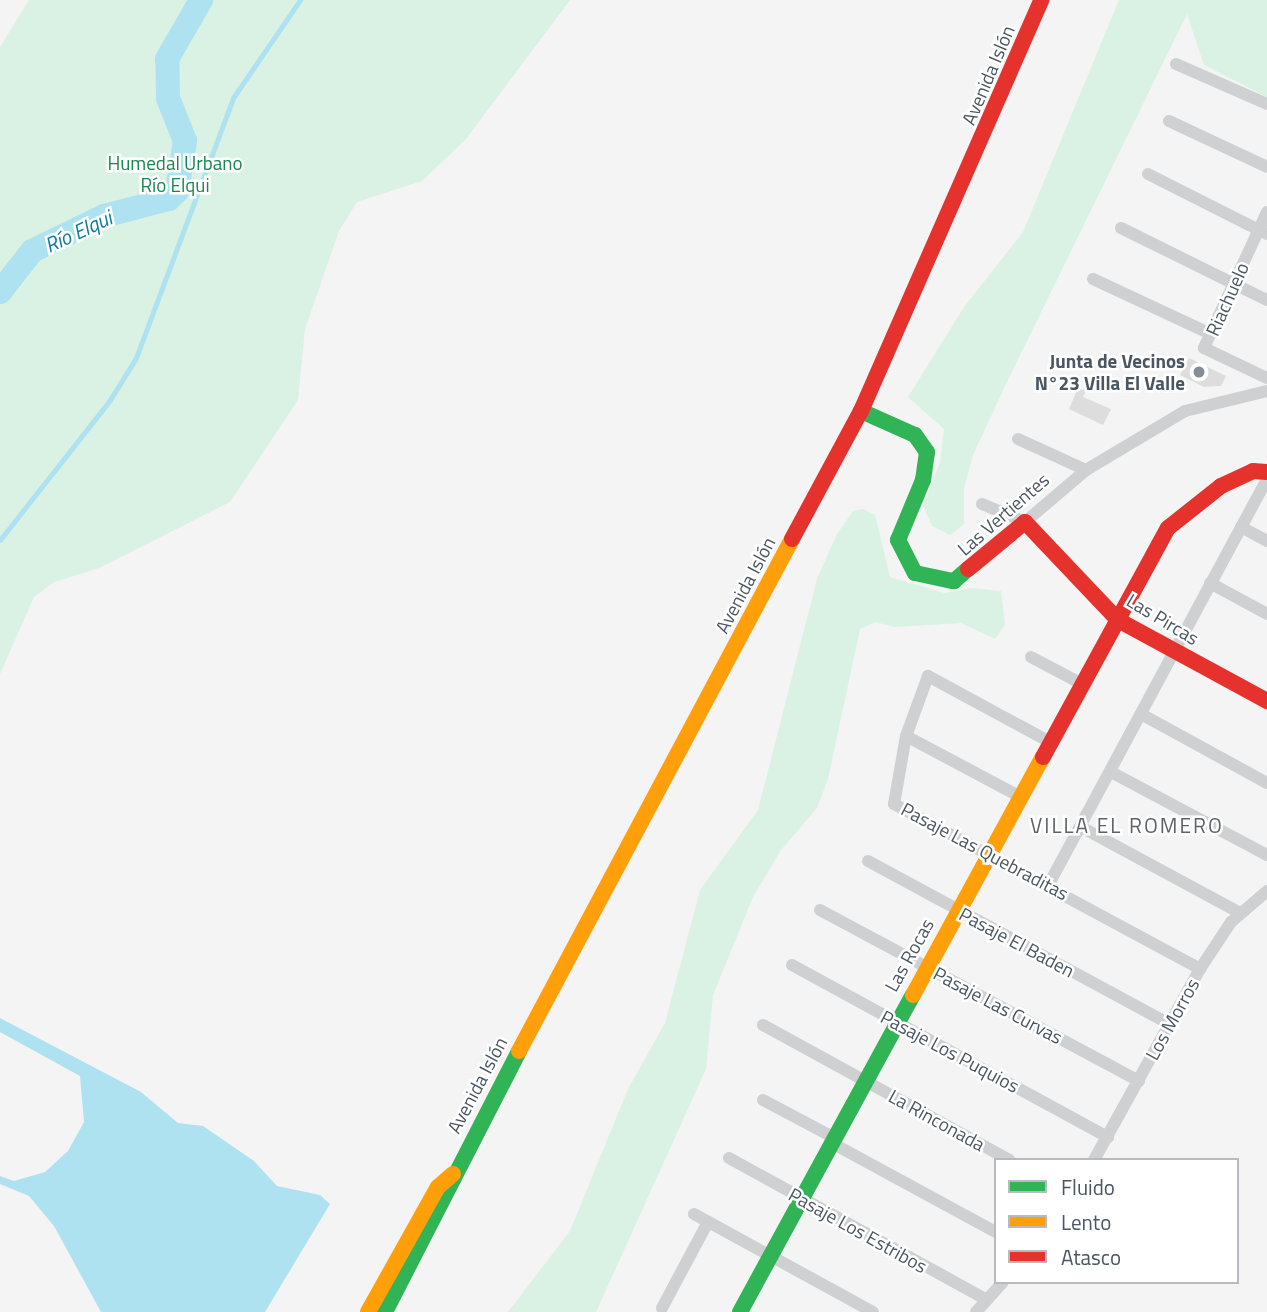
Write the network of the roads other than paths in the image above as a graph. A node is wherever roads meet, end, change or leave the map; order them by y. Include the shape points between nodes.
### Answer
1 (1041, 0) edge
2 (1175, 64) dead end
3 (1267, 104) edge
4 (1169, 121) dead end
5 (1267, 167) edge
6 (1148, 174) dead end
7 (1267, 212) edge
8 (1121, 228) dead end
9 (1263, 231) edge
10 (1093, 279) dead end
11 (1233, 284) junction
12 (1267, 300) edge
13 (1211, 334) junction
14 (1267, 378) edge
15 (1267, 391) edge
16 (862, 411) junction
17 (1018, 439) dead end
18 (1086, 470) junction
19 (1267, 472) edge
20 (1267, 479) edge
21 (982, 504) dead end
22 (1025, 522) junction
23 (1241, 527) junction
24 (1267, 541) edge
25 (1210, 583) junction
26 (1267, 614) edge
27 (1118, 620) junction
28 (1174, 652) junction
29 (1031, 657) dead end
30 (1082, 684) junction
31 (1267, 701) edge
32 (1141, 714) junction
33 (906, 736) junction
34 (1051, 742) junction
35 (1111, 772) junction
36 (1267, 783) edge
37 (1020, 796) junction
38 (1081, 827) junction
39 (988, 853) junction
40 (1267, 855) edge
41 (868, 861) dead end
42 (1049, 884) junction
43 (1267, 891) edge
44 (821, 910) dead end
45 (957, 910) junction
46 (1240, 913) junction
47 (792, 965) dead end
48 (927, 967) junction
49 (1200, 969) junction
50 (896, 1022) junction
51 (1167, 1023) junction
52 (763, 1025) dead end
53 (864, 1080) junction
54 (1139, 1081) junction
55 (763, 1100) dead end
56 (1108, 1137) junction
57 (832, 1140) junction
58 (729, 1158) dead end
59 (1006, 1158) edge
60 (1095, 1158) edge
61 (453, 1174) junction
62 (801, 1199) junction
63 (694, 1214) dead end
64 (708, 1222) junction
65 (994, 1231) edge
66 (771, 1255) junction
67 (1001, 1284) edge
68 (987, 1300) junction
69 (648, 1301) dead end
70 (665, 1310) edge
71 (368, 1312) edge
72 (386, 1312) edge
73 (740, 1312) edge
74 (873, 1312) edge
75 (976, 1312) edge

1 - 16 street, Avenida Islón
2 - 3 street
4 - 5 street
6 - 9 street
7 - 9 street, Riachuelo
8 - 11 street
9 - 11 street, Riachuelo
10 - 13 street
11 - 12 street
11 - 13 street, Riachuelo
13 - 14 street, Riachuelo via 1205,348
15 - 18 street, Las Vertientes via 1185,411
16 - 22 street, Las Vertientes via 915,435 927,452 923,480 898,540 915,573 954,581
16 - 61 street, Avenida Islón
17 - 18 street
18 - 22 street, Las Vertientes
19 - 27 street, Las Rocas via 1253,471 1221,486 1175,520
20 - 23 street
21 - 22 street
22 - 27 street, Las Pircas
23 - 24 street
23 - 25 street
25 - 26 street
25 - 28 street
27 - 28 street, Las Pircas
27 - 30 street, Las Rocas
28 - 31 street, Las Pircas
28 - 32 street
29 - 30 street
30 - 34 street, Las Rocas
32 - 35 street
32 - 36 street
33 - 34 street, Pasaje Las Quebraditas via 928,676
33 - 37 street
33 - 39 street, Pasaje Las Quebraditas via 894,804
34 - 37 street, Las Rocas
35 - 38 street
35 - 40 street
37 - 39 street, Las Rocas
38 - 42 street
38 - 46 street
39 - 42 street, Pasaje Las Quebraditas
39 - 45 street, Las Rocas
41 - 45 street, Pasaje El Baden
42 - 49 street, Pasaje Las Quebraditas
43 - 46 street, Los Morros
44 - 48 street, Pasaje Las Curvas
45 - 48 street, Las Rocas
45 - 51 street, Pasaje El Baden
46 - 49 street, Los Morros
47 - 50 street, Pasaje Los Puquios
48 - 50 street, Las Rocas
48 - 54 street, Pasaje Las Curvas
49 - 51 street, Los Morros
50 - 53 street, Las Rocas
50 - 56 street, Pasaje Los Puquios
51 - 54 street, Los Morros
52 - 53 street, La Rinconada
53 - 57 street, Las Rocas
53 - 59 street, La Rinconada
54 - 56 street, Los Morros
55 - 57 street
56 - 60 street, Los Morros
57 - 62 street, Las Rocas
57 - 65 street
58 - 62 street, Pasaje Los Estribos
61 - 71 street, Avenida Islón via 439,1187
61 - 72 street, Avenida Islón via 446,1200
62 - 66 street, Las Rocas
62 - 68 street, Pasaje Los Estribos
63 - 64 street
64 - 66 street
64 - 70 street
66 - 73 street, Las Rocas
66 - 74 street
67 - 68 street
68 - 75 street
69 - 70 street

